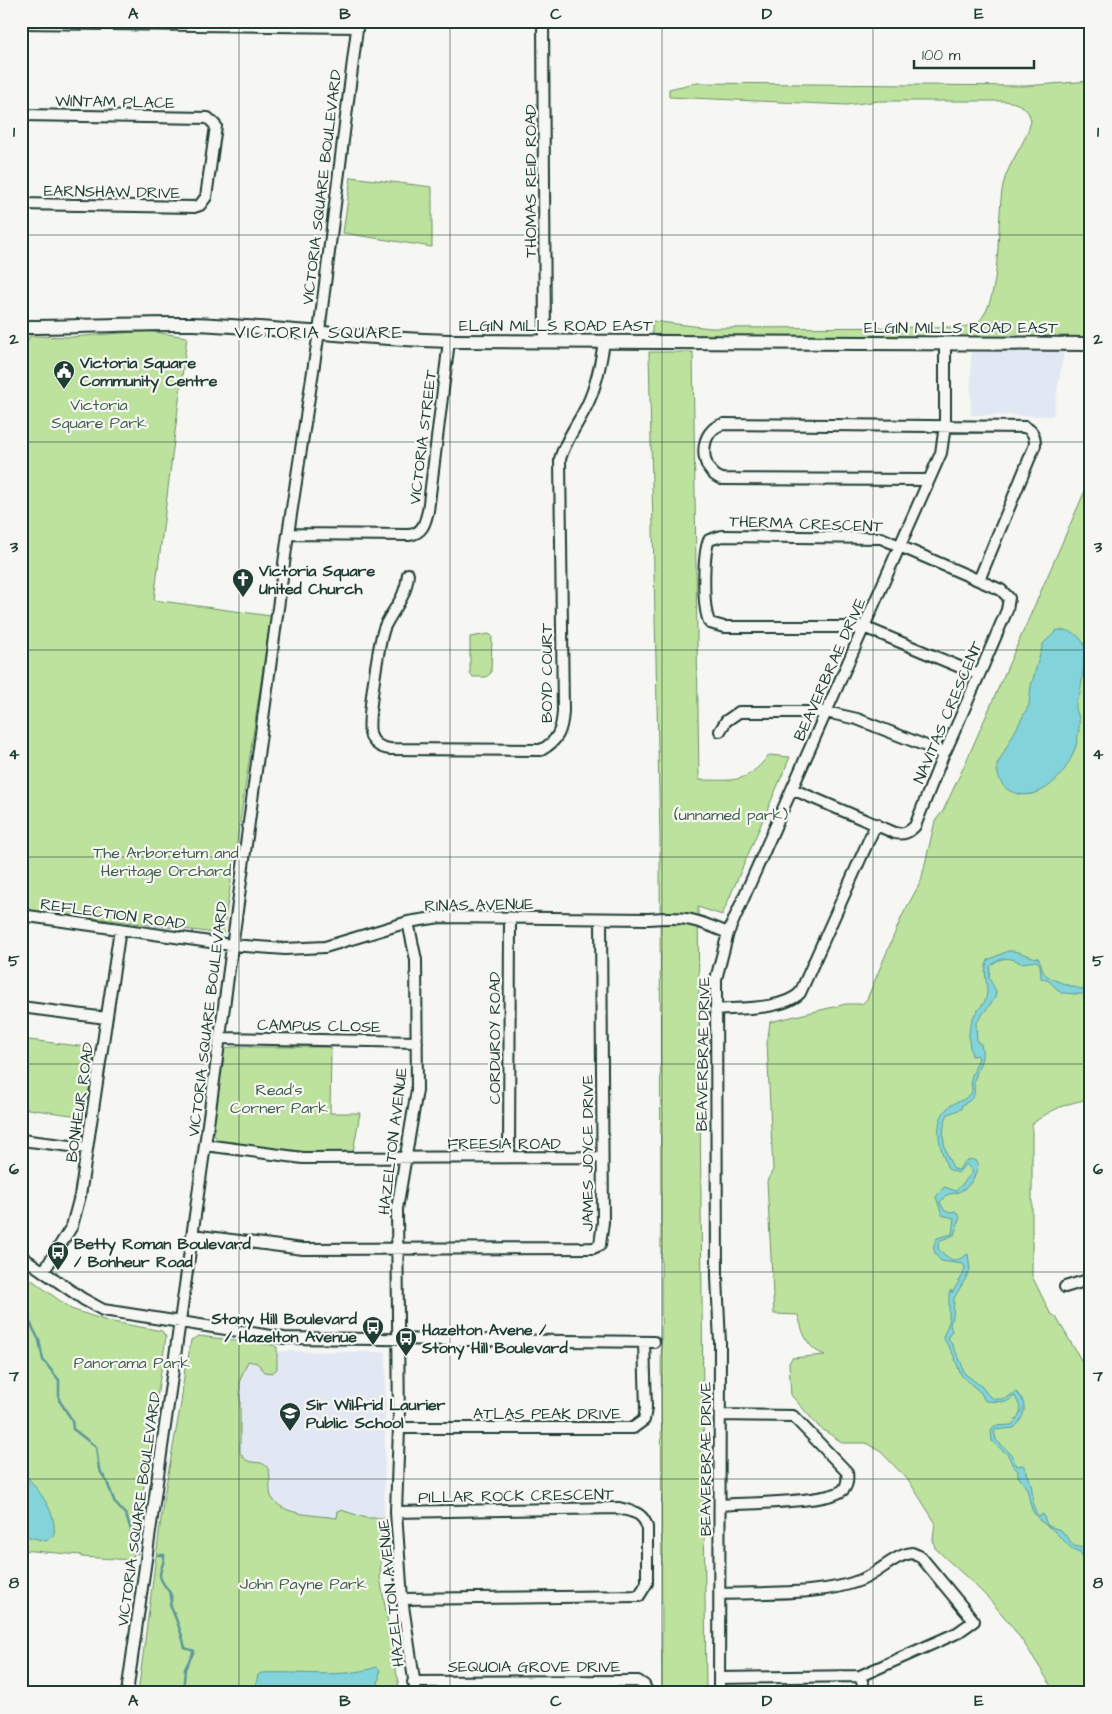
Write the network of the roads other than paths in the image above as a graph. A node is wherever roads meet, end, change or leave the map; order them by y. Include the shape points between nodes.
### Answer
1 (543, 21) edge
2 (21, 23) edge
3 (358, 24) edge
4 (21, 115) edge
5 (208, 118) joint
6 (21, 204) edge
7 (21, 327) edge
8 (318, 332) junction
9 (450, 341) junction
10 (545, 341) junction
11 (604, 342) junction
12 (945, 343) junction
13 (1091, 344) edge
14 (945, 426) junction
15 (929, 480) junction
16 (288, 534) junction
17 (900, 545) junction
18 (408, 574) dead end
19 (979, 580) junction
20 (864, 627) junction
21 (979, 675) junction
22 (826, 712) junction
23 (720, 731) dead end
24 (944, 753) junction
25 (792, 789) junction
26 (876, 824) junction
27 (21, 915) edge
28 (510, 918) junction
29 (601, 919) junction
30 (408, 922) junction
31 (120, 929) junction
32 (728, 933) junction
33 (231, 945) junction
34 (21, 1007) edge
35 (715, 1010) junction
36 (106, 1018) junction
37 (219, 1038) junction
38 (417, 1042) junction
39 (21, 1140) edge
40 (205, 1145) junction
41 (87, 1148) junction
42 (509, 1157) junction
43 (602, 1158) junction
44 (406, 1159) junction
45 (192, 1235) junction
46 (397, 1249) junction
47 (21, 1256) edge
48 (44, 1271) junction
49 (1089, 1283) edge
50 (1065, 1287) dead end
51 (180, 1323) junction
52 (398, 1339) junction
53 (720, 1415) junction
54 (398, 1428) junction
55 (720, 1505) junction
56 (396, 1512) junction
57 (720, 1594) junction
58 (402, 1599) junction
59 (860, 1676) junction
60 (719, 1678) junction
61 (413, 1682) junction
62 (128, 1693) edge
63 (416, 1693) edge
64 (648, 1693) edge
65 (719, 1693) edge
66 (866, 1693) edge

1 - 10 street, THOMAS REID ROAD
2 - 3 street
3 - 8 street, VICTORIA SQUARE BOULEVARD
4 - 5 street, WINTAM PLACE
5 - 6 street, EARNSHAW DRIVE via 216,126 216,134 206,197 200,205
7 - 8 main road, ELGIN MILLS ROAD EAST via 189,324
8 - 9 main road, ELGIN MILLS ROAD EAST
8 - 16 street, VICTORIA SQUARE BOULEVARD
9 - 10 main road, ELGIN MILLS ROAD EAST
9 - 16 street, VICTORIA STREET via 424,526 416,534
10 - 11 main road, ELGIN MILLS ROAD EAST
11 - 12 main road, ELGIN MILLS ROAD EAST
11 - 18 street, BOYD COURT via 588,403 564,444 560,459 563,712 560,732 550,745 540,750 390,749 381,748 373,740 370,733 372,706 382,637 405,596
12 - 13 main road, ELGIN MILLS ROAD EAST
12 - 14 street, BEAVERBRAE DRIVE
14 - 15 street, BEAVERBRAE DRIVE via 941,453
14 - 15 street via 724,424 713,428 706,437 708,470 722,479
14 - 19 street via 1024,427 1030,429 1035,439
15 - 17 street, BEAVERBRAE DRIVE
16 - 33 street, VICTORIA SQUARE BOULEVARD
17 - 19 street, NAVITAS CRESCENT
17 - 20 street, BEAVERBRAE DRIVE
17 - 20 street, THERMA CRESCENT via 874,537 722,536 709,540 706,546 706,609 710,623 724,627
19 - 21 street, NAVITAS CRESCENT via 1006,593 1010,601
20 - 21 street
20 - 22 street, BEAVERBRAE DRIVE
21 - 24 street, NAVITAS CRESCENT
22 - 23 street via 739,712 726,721
22 - 24 street via 857,719
22 - 25 street, BEAVERBRAE DRIVE
24 - 26 street, NAVITAS CRESCENT via 915,826 900,834
25 - 26 street, NAVITAS CRESCENT
25 - 32 street, BEAVERBRAE DRIVE
26 - 35 street via 800,993 782,1003
27 - 31 street, REFLECTION ROAD
28 - 29 street, RINAS AVENUE
28 - 30 street, RINAS AVENUE via 440,917
28 - 42 street, CORDUROY ROAD
29 - 32 street, RINAS AVENUE via 679,916
29 - 43 street, JAMES JOYCE DRIVE
30 - 33 street, RINAS AVENUE via 325,946 285,949
30 - 38 street, HAZELTON AVENUE via 416,960
31 - 33 street, REFLECTION ROAD
31 - 36 street, BONHEUR ROAD
32 - 35 street, BEAVERBRAE DRIVE via 716,979
33 - 37 street, VICTORIA SQUARE BOULEVARD
34 - 36 street
35 - 53 street, BEAVERBRAE DRIVE
36 - 41 street, BONHEUR ROAD
37 - 38 street, CAMPUS CLOSE
37 - 40 street, VICTORIA SQUARE BOULEVARD
38 - 44 street, HAZELTON AVENUE via 417,1090
39 - 41 street
40 - 44 street, FREESIA ROAD via 303,1158
40 - 45 street, VICTORIA SQUARE BOULEVARD
41 - 48 street, BONHEUR ROAD via 72,1226
42 - 43 street, FREESIA ROAD
42 - 44 street, FREESIA ROAD
43 - 46 street, JAMES JOYCE DRIVE via 600,1245 593,1248
44 - 46 street, HAZELTON AVENUE via 397,1209
45 - 46 street via 303,1249
45 - 51 street, VICTORIA SQUARE BOULEVARD
46 - 52 street, HAZELTON AVENUE
47 - 48 street
48 - 51 street via 103,1310
49 - 50 street
51 - 52 street via 284,1338
51 - 62 street, VICTORIA SQUARE BOULEVARD
52 - 54 street, HAZELTON AVENUE
52 - 54 street, ATLAS PEAK DRIVE via 649,1342 644,1420 633,1428
53 - 55 street, BEAVERBRAE DRIVE
53 - 55 street via 793,1416 847,1472 848,1483 842,1491 818,1498
54 - 56 street, HAZELTON AVENUE
55 - 57 street, BEAVERBRAE DRIVE
56 - 58 street, HAZELTON AVENUE
56 - 58 street, PILLAR ROCK CRESCENT via 619,1508 640,1514 645,1518 647,1527 647,1584 639,1596
57 - 59 street via 817,1590 862,1580 907,1554 917,1555 974,1620 957,1633
57 - 60 street, BEAVERBRAE DRIVE
58 - 61 street, HAZELTON AVENUE
59 - 60 street
59 - 66 street
60 - 65 street, BEAVERBRAE DRIVE
61 - 63 street, HAZELTON AVENUE
61 - 64 street, SEQUOIA GROVE DRIVE via 638,1681

